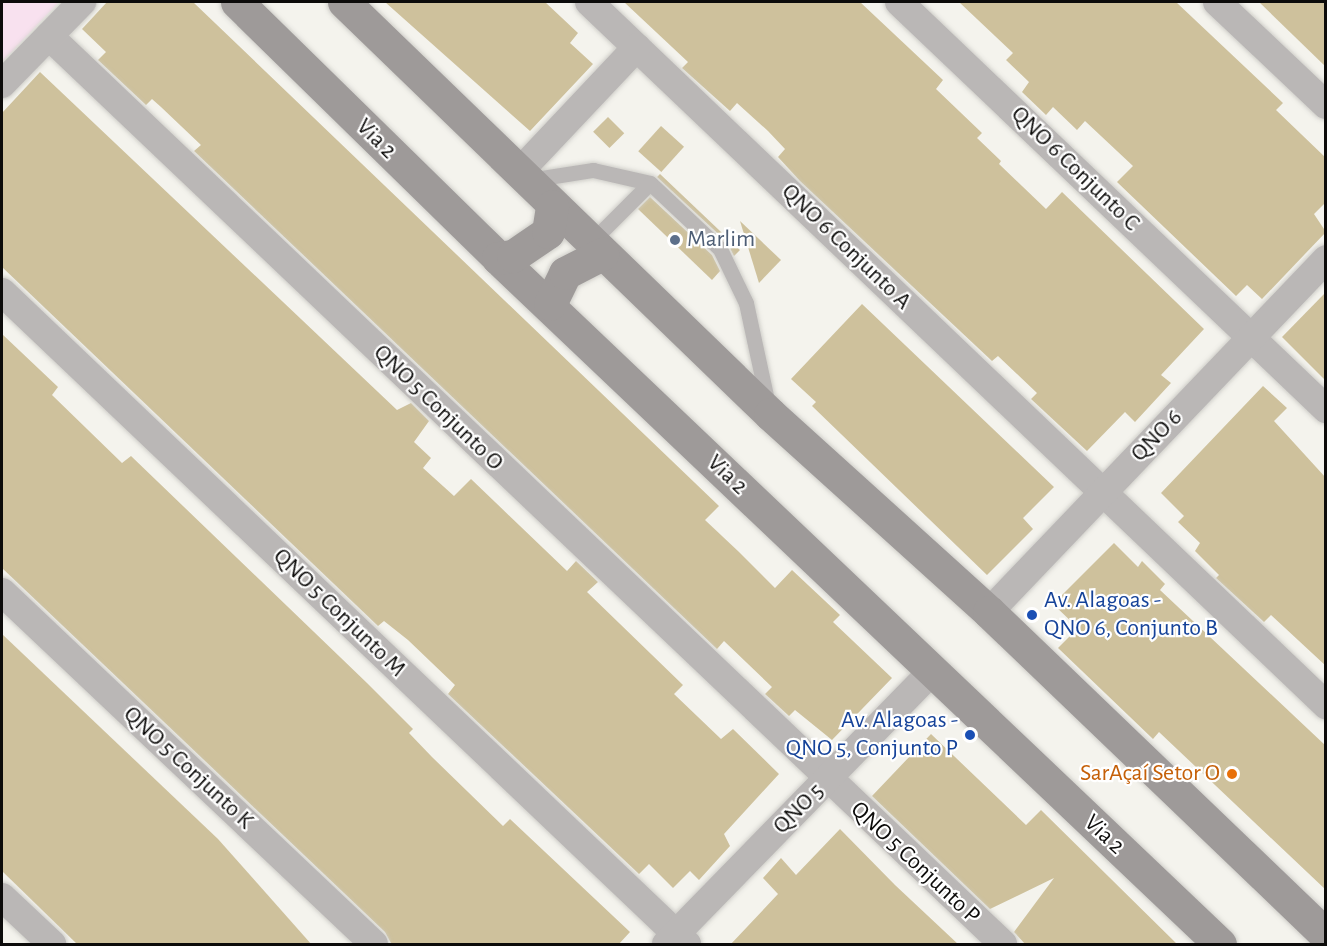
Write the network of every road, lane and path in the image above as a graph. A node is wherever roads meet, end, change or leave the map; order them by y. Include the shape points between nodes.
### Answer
1 (82, 2) edge
2 (237, 2) edge
3 (344, 2) edge
4 (589, 2) edge
5 (899, 2) edge
6 (1217, 2) edge
7 (49, 36) junction
8 (637, 47) junction
9 (2, 84) edge
10 (1326, 105) edge
11 (525, 175) junction
12 (650, 183) junction
13 (552, 206) junction
14 (596, 248) junction
15 (498, 258) junction
16 (1326, 259) edge
17 (2, 292) edge
18 (550, 304) junction
19 (1251, 337) junction
20 (1326, 409) edge
21 (770, 414) junction
22 (1103, 493) junction
23 (2, 592) edge
24 (989, 612) junction
25 (931, 672) junction
26 (1326, 705) edge
27 (827, 781) junction
28 (2, 897) edge
29 (1326, 935) edge
30 (676, 941) edge
31 (52, 945) edge
32 (374, 945) edge
33 (1003, 945) edge
34 (1220, 945) edge

1 - 7 street
2 - 15 main road, Via 2
3 - 11 main road
4 - 8 street, QNO 6 Conjunto A
5 - 19 street, QNO 6 Conjunto C
6 - 10 street
7 - 9 street
7 - 27 street, QNO 5 Conjunto O
8 - 11 street
8 - 22 street, QNO 6 Conjunto A
11 - 12 lane via 593,170
11 - 13 main road
12 - 14 lane
12 - 21 lane via 720,249 746,303
13 - 14 main road
13 - 15 main road via 548,232 513,256
14 - 18 main road via 565,273
14 - 21 main road
15 - 18 main road, Via 2
16 - 19 street, QNO 6
17 - 30 street, QNO 5 Conjunto M
18 - 25 main road, Via 2
19 - 20 street, QNO 6 Conjunto C
19 - 22 street, QNO 6
21 - 24 main road
22 - 24 street, QNO 6
22 - 26 street, QNO 6 Conjunto A
23 - 32 street, QNO 5 Conjunto K
24 - 29 main road
25 - 27 street, QNO 5
25 - 34 main road, Via 2
27 - 30 street, QNO 5
27 - 33 street, QNO 5 Conjunto P
28 - 31 street

